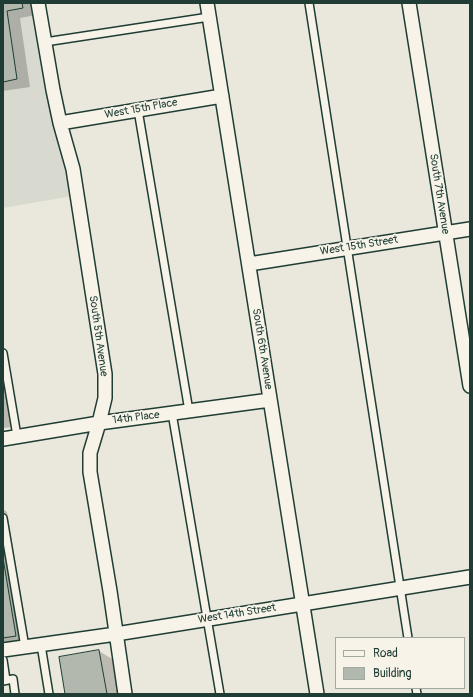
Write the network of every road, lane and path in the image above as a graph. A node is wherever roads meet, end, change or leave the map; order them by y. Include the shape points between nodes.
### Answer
1 (38, 3) edge
2 (207, 3) edge
3 (309, 3) edge
4 (409, 3) edge
5 (209, 17) junction
6 (45, 42) junction
7 (222, 96) junction
8 (138, 110) junction
9 (60, 123) junction
10 (470, 229) edge
11 (446, 233) junction
12 (347, 248) junction
13 (249, 264) junction
14 (3, 353) edge
15 (470, 386) edge
16 (270, 400) junction
17 (189, 411) junction
18 (172, 413) junction
19 (99, 423) junction
20 (17, 436) junction
21 (3, 439) edge
22 (3, 518) edge
23 (470, 577) edge
24 (400, 588) junction
25 (303, 603) junction
26 (207, 618) junction
27 (116, 634) junction
28 (408, 637) edge
29 (40, 645) junction
30 (25, 647) junction
31 (3, 650) edge
32 (3, 660) edge
33 (5, 680) edge
34 (15, 694) edge
35 (49, 694) edge
36 (125, 694) edge
37 (220, 694) edge
38 (317, 694) edge

1 - 6 street, South 5th Avenue
2 - 5 street, South 6th Avenue
3 - 12 lane
4 - 11 street, South 7th Avenue
5 - 6 lane
5 - 7 street, South 6th Avenue
6 - 9 street, South 5th Avenue
7 - 8 street, West 15th Place
7 - 13 street, South 6th Avenue
8 - 9 street, West 15th Place
8 - 17 lane
9 - 19 street, South 5th Avenue via 74,169 105,374 105,398
10 - 11 street, West 15th Street
11 - 12 street, West 15th Street
11 - 15 street, South 7th Avenue
12 - 13 street, West 15th Street
12 - 24 lane
13 - 16 street, South 6th Avenue
14 - 20 lane
16 - 17 street, 14th Place
16 - 25 street, South 6th Avenue
17 - 18 street, 14th Place
18 - 19 street, 14th Place
18 - 26 lane
19 - 20 street, 14th Place
19 - 27 street, South 5th Avenue via 90,453 90,472
20 - 21 street, 14th Place
22 - 30 lane
23 - 24 street, West 14th Street
24 - 25 street, West 14th Street
24 - 28 lane
25 - 26 street, West 14th Street
25 - 38 street, South 6th Avenue
26 - 27 street, West 14th Street
26 - 37 lane
27 - 29 street, West 14th Street
27 - 36 street, South 5th Avenue
29 - 30 street, West 14th Street
29 - 35 lane
30 - 31 street, West 14th Street
32 - 33 lane
33 - 34 lane via 12,679

